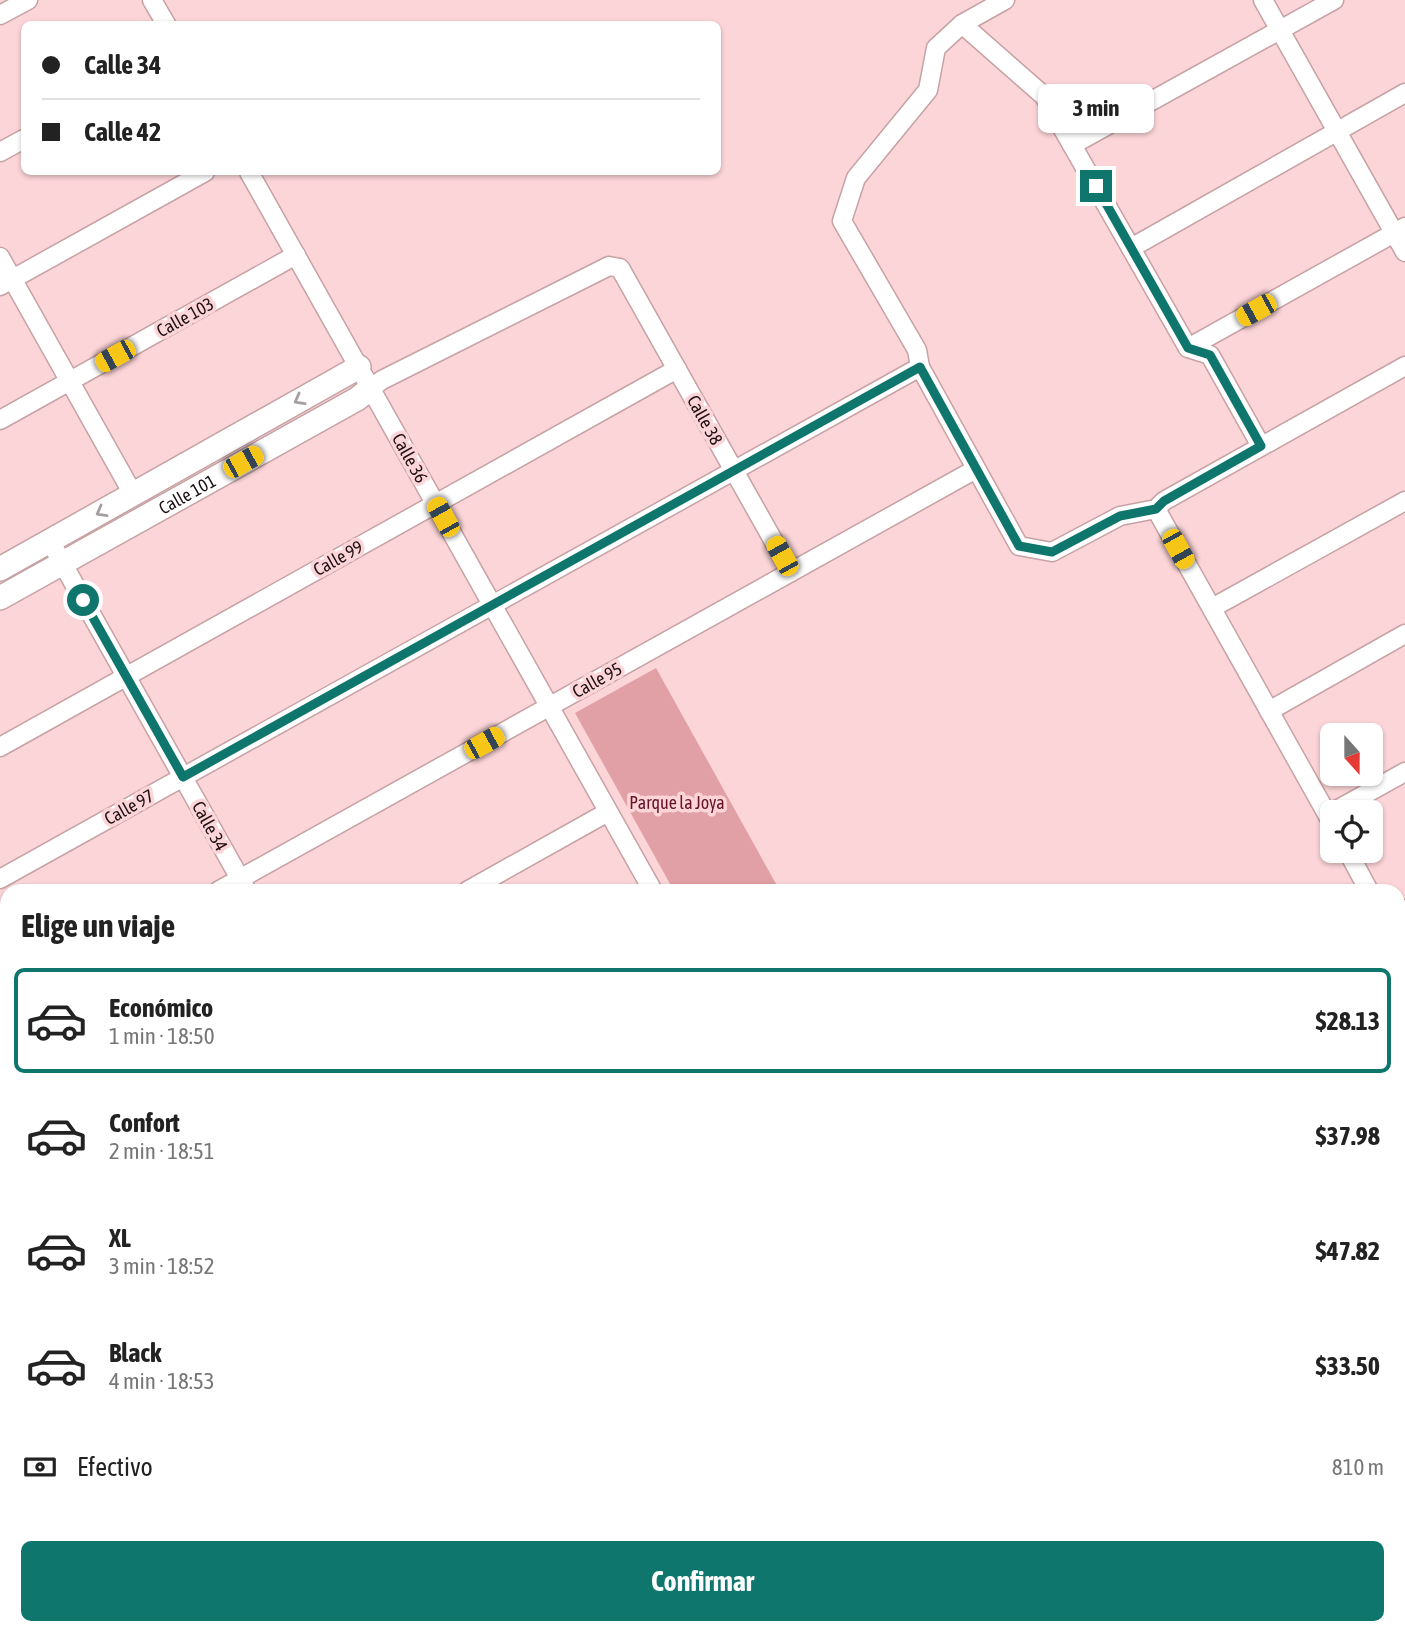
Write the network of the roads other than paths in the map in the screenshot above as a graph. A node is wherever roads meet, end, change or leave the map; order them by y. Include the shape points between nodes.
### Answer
1 (28, 0) edge
2 (152, 0) edge
3 (1005, 0) edge
4 (1263, 0) edge
5 (1334, 0) edge
6 (0, 15) edge
7 (164, 21) edge
8 (962, 24) junction
9 (1280, 30) junction
10 (1405, 93) edge
11 (1337, 131) junction
12 (21, 141) edge
13 (1072, 145) junction
14 (0, 152) edge
15 (200, 175) edge
16 (251, 175) edge
17 (1399, 230) edge
18 (1131, 248) junction
19 (1405, 253) edge
20 (296, 255) junction
21 (0, 257) edge
22 (6, 282) edge
23 (1188, 348) junction
24 (1405, 366) edge
25 (359, 367) junction
26 (920, 367) junction
27 (677, 369) junction
28 (70, 381) junction
29 (371, 388) junction
30 (0, 420) edge
31 (1261, 446) junction
32 (733, 469) junction
33 (976, 469) junction
34 (133, 494) junction
35 (1405, 501) edge
36 (436, 504) junction
37 (1160, 505) junction
38 (50, 541) junction
39 (62, 563) junction
40 (0, 569) edge
41 (791, 572) junction
42 (0, 598) edge
43 (492, 604) junction
44 (1212, 608) junction
45 (1405, 634) edge
46 (126, 677) junction
47 (549, 706) junction
48 (1269, 711) junction
49 (0, 747) edge
50 (1405, 772) edge
51 (183, 777) junction
52 (1322, 800) edge
53 (1358, 800) edge
54 (608, 812) junction
55 (1354, 863) edge
56 (0, 879) edge
57 (243, 884) edge
58 (246, 884) edge
59 (479, 884) edge
60 (649, 884) edge
61 (1366, 884) edge

1 - 6 street
2 - 7 street
3 - 8 street
4 - 9 street
5 - 9 street
8 - 13 street via 1044,96
8 - 26 street via 936,48 928,90 856,178 842,221 918,350
9 - 11 street
9 - 13 street
10 - 11 street
11 - 17 street
11 - 18 street
12 - 14 street
13 - 18 street
15 - 22 street
16 - 20 street, Calle 36
17 - 19 street
17 - 23 street
18 - 23 street
20 - 25 street, Calle 36
20 - 28 street, Calle 103
21 - 22 street
22 - 28 street
23 - 31 street via 1210,355
24 - 31 street
25 - 29 street, Calle 36
25 -> 34 street, Calle 101
26 - 32 street, Calle 97
26 - 33 street
27 - 29 street, Calle 38 via 620,268 609,266
27 - 32 street, Calle 38
27 - 36 street, Calle 99
28 - 30 street, Calle 103
28 - 34 street
29 - 36 street, Calle 36
29 - 39 street, Calle 101 via 357,400
31 - 37 street
32 - 41 street, Calle 38
32 - 43 street, Calle 97
33 - 37 street via 1019,546 1052,552 1120,516
33 - 41 street, Calle 95
34 -> 38 street, Calle 101
35 - 44 street
36 - 43 street, Calle 36
36 - 46 street, Calle 99
37 - 44 street
38 - 39 street, Calle 34
38 - 40 street, Calle 101
39 - 42 street, Calle 101
39 - 46 street, Calle 34
41 - 47 street, Calle 95
43 - 47 street, Calle 36
43 - 51 street, Calle 97
44 - 48 street
45 - 48 street
46 - 49 street, Calle 99
46 - 51 street, Calle 34
47 - 54 street, Calle 36
47 - 58 street, Calle 95
48 - 52 street
50 - 53 street
51 - 56 street, Calle 97
51 - 57 street, Calle 34
54 - 59 street
54 - 60 street, Calle 36
55 - 61 street

